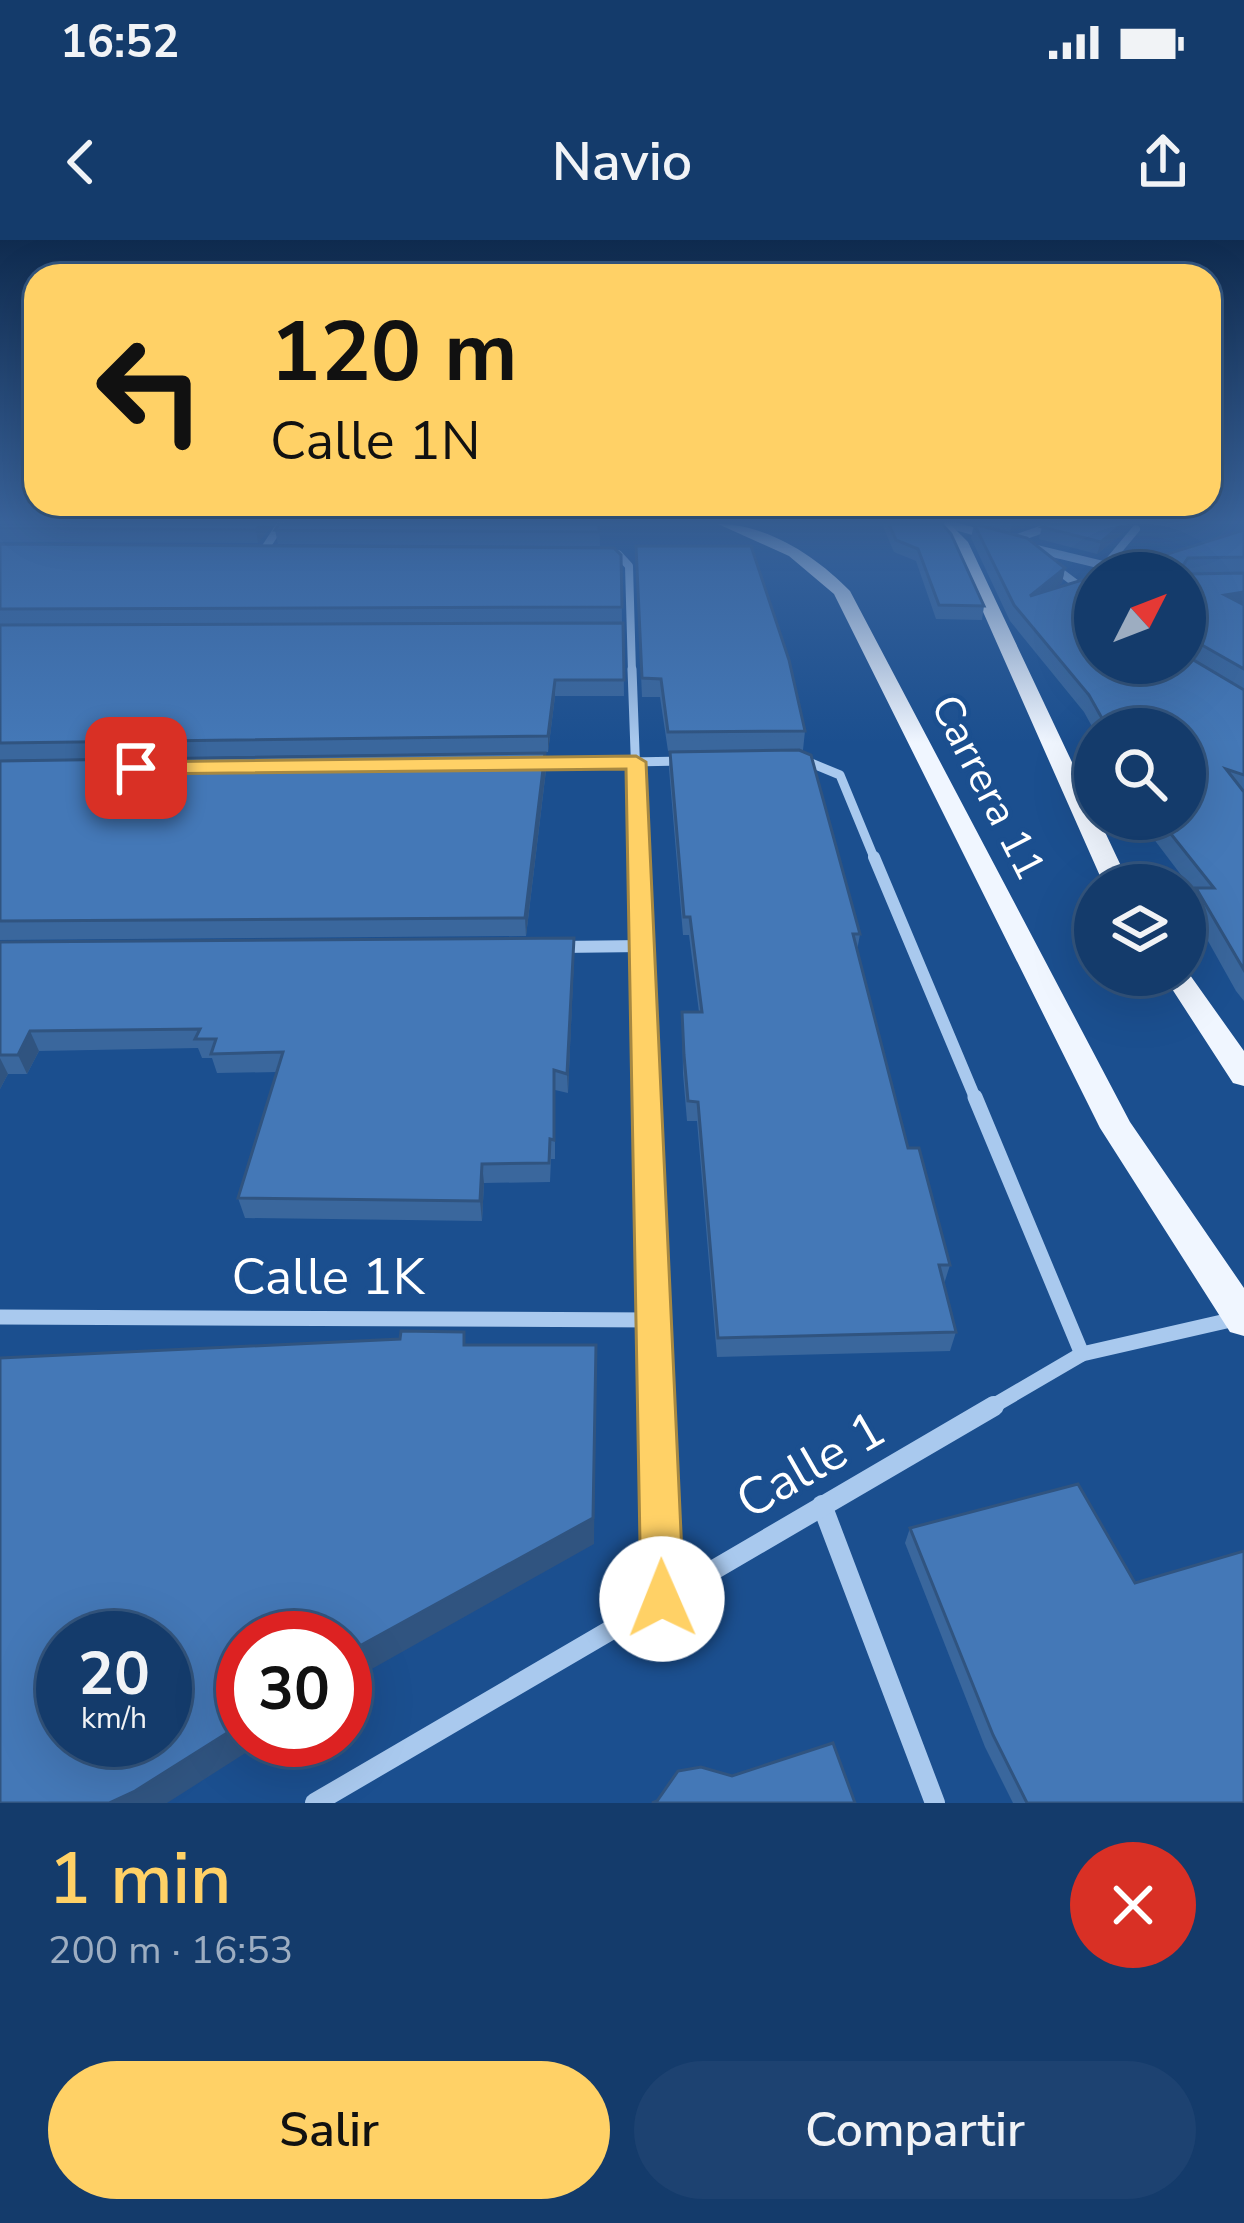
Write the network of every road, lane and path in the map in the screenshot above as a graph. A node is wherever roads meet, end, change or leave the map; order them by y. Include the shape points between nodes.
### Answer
1 (630, 597) edge
2 (844, 597) edge
3 (985, 597) edge
4 (608, 630) edge
5 (631, 630) junction
6 (776, 759) edge
7 (706, 760) edge
8 (636, 762) junction
9 (518, 764) edge
10 (1107, 864) edge
11 (643, 946) junction
12 (548, 947) edge
13 (1191, 996) edge
14 (1244, 1075) edge
15 (0, 1316) edge
16 (1243, 1319) edge
17 (655, 1320) junction
18 (1082, 1354) junction
19 (822, 1505) junction
20 (662, 1599) junction
21 (315, 1803) edge
22 (935, 1803) edge

1 - 5 street
2 - 16 main road, Carrera 11 via 1117,1128
3 - 10 main road, Carrera 11
4 - 5 street
5 - 8 street
6 - 18 street via 800,758 840,775
7 - 8 street
8 - 9 street
8 - 11 street
11 - 12 street
11 - 17 street
13 - 14 main road
15 - 17 street, Calle 1K
16 - 18 street, Calle 1
17 - 20 street
18 - 19 street, Calle 1
19 - 20 street, Calle 1
19 - 22 street
20 - 21 street, Calle 1

